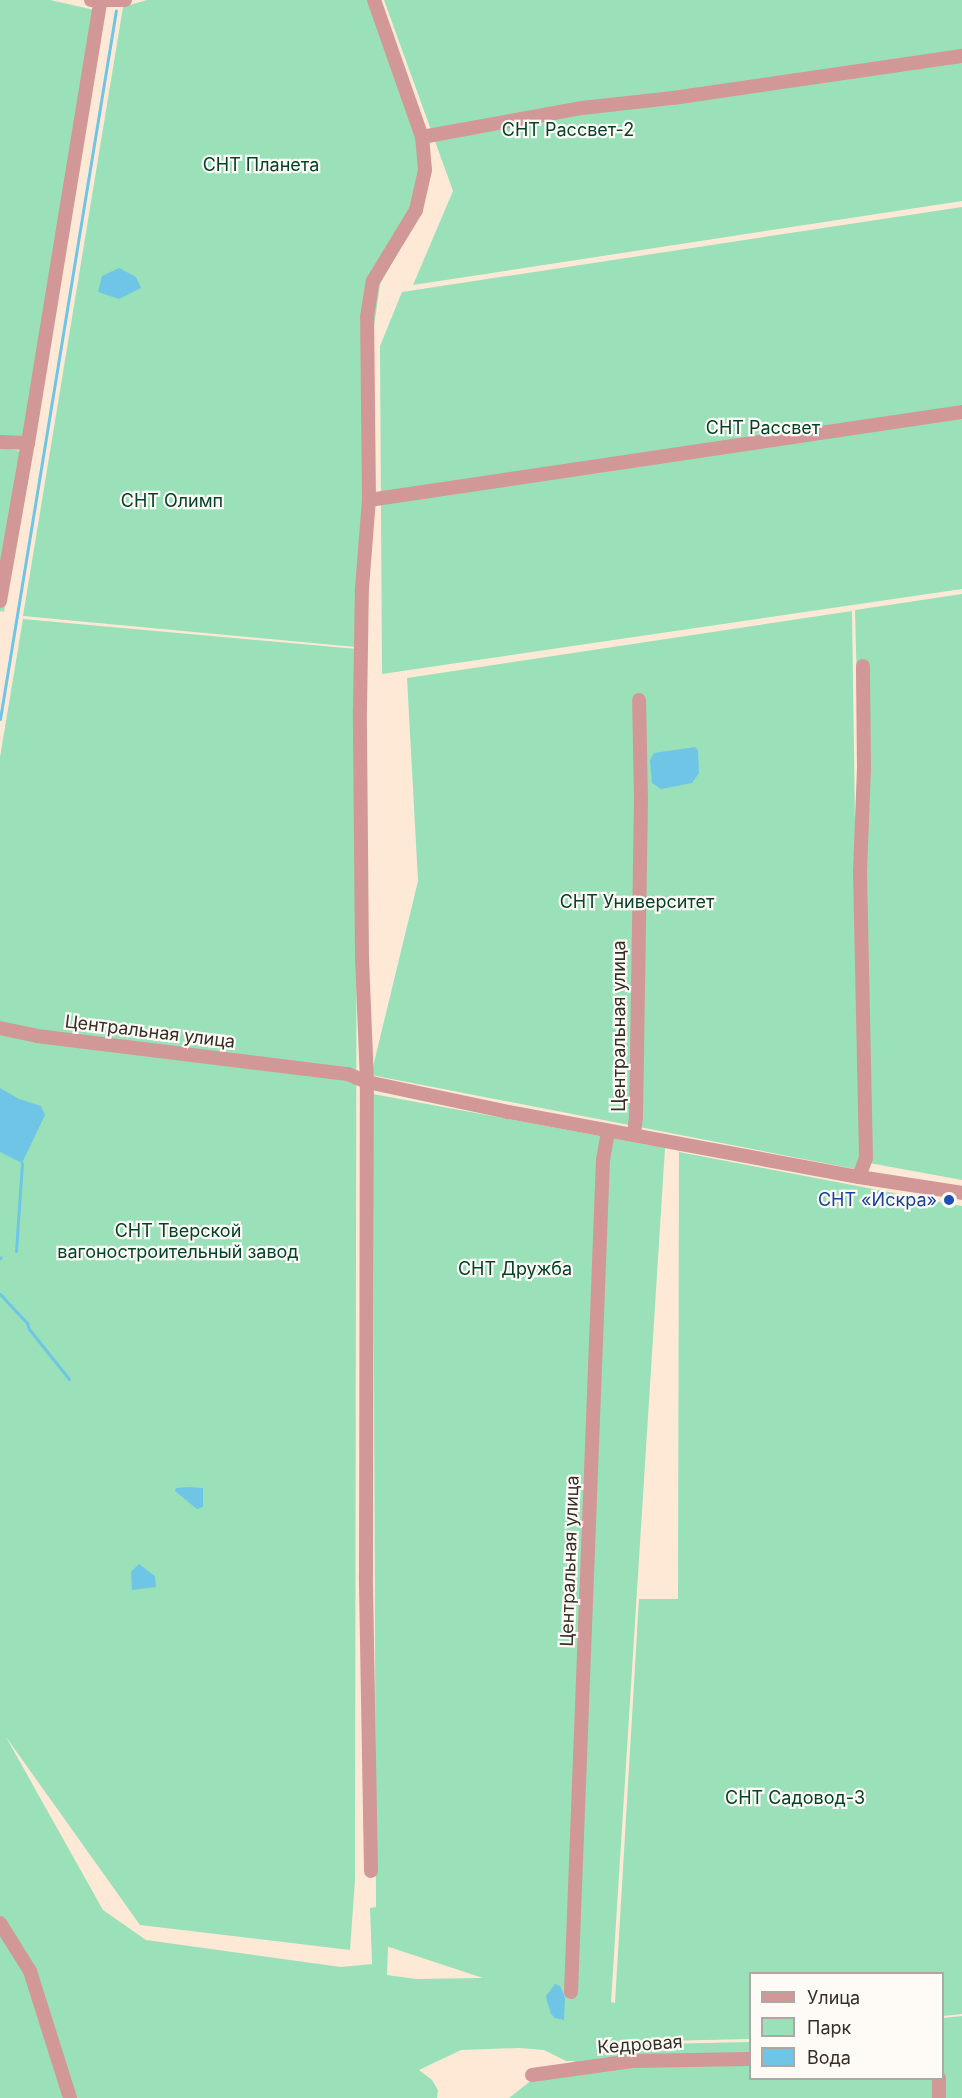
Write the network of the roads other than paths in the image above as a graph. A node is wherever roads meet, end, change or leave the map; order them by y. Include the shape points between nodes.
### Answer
1 (125, 0) edge
2 (374, 0) edge
3 (95, 1) edge
4 (962, 56) edge
5 (422, 137) junction
6 (962, 412) edge
7 (0, 442) edge
8 (28, 444) junction
9 (369, 500) junction
10 (0, 601) edge
11 (862, 666) dead end
12 (639, 700) dead end
13 (0, 1028) edge
14 (367, 1082) junction
15 (608, 1131) junction
16 (634, 1136) junction
17 (859, 1177) junction
18 (962, 1193) edge
19 (371, 1871) dead end
20 (0, 1923) edge
21 (571, 1992) dead end
22 (749, 2059) edge
23 (532, 2075) dead end
24 (939, 2080) edge
25 (70, 2098) edge
26 (939, 2098) edge

1 - 3 street
2 - 5 street
3 - 8 street
4 - 5 street via 582,108
5 - 9 street via 424,170 416,210 373,281 367,317
6 - 9 street
7 - 8 street
8 - 10 street
9 - 14 street via 362,588 360,710
11 - 17 street via 860,872 866,1158
12 - 16 street, Центральная улица via 641,800
13 - 14 street, Центральная улица via 37,1036 348,1074
14 - 15 street, Центральная улица
14 - 19 street via 366,1587
15 - 16 street, Центральная улица
15 - 21 street, Центральная улица via 603,1160
16 - 17 street, Центральная улица
17 - 18 street, Центральная улица
20 - 25 street via 30,1971
22 - 23 street, Кедровая via 632,2061
24 - 26 street

